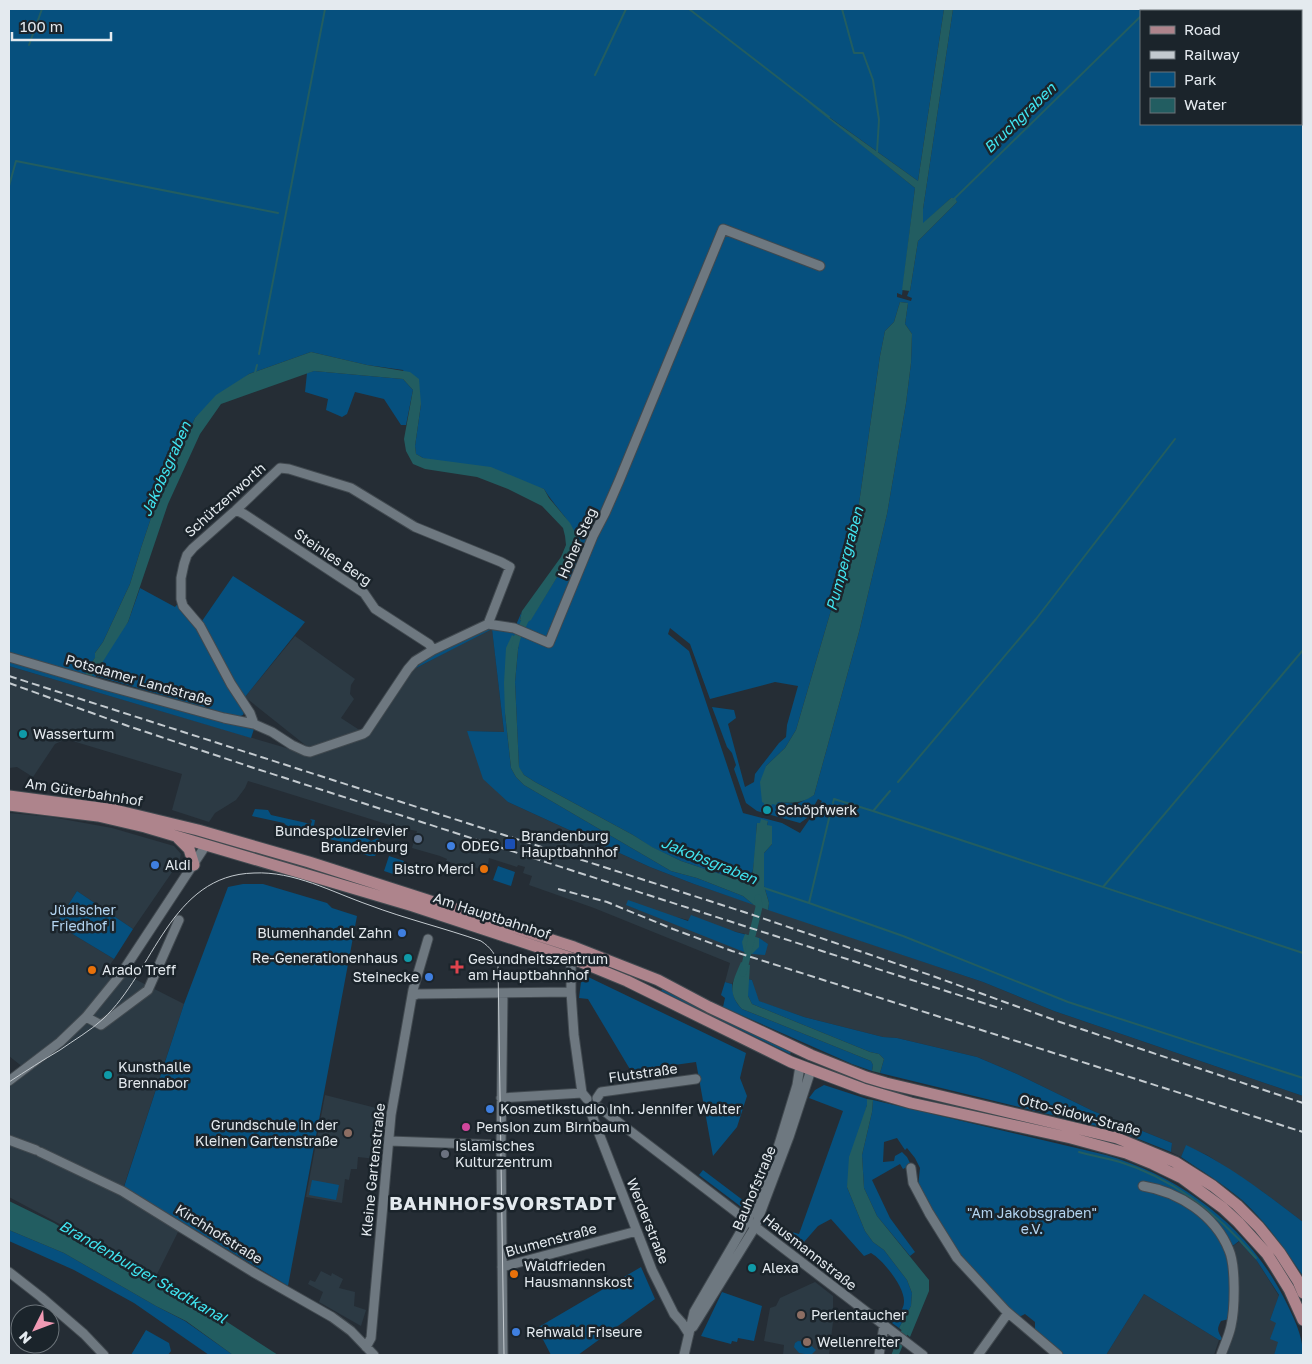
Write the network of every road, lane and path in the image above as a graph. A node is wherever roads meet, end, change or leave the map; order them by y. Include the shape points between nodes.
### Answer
1 (820, 266) dead end
2 (236, 510) junction
3 (488, 624) junction
4 (433, 650) junction
5 (9, 657) edge
6 (258, 726) junction
7 (9, 796) edge
8 (9, 805) edge
9 (170, 834) junction
10 (214, 834) junction
11 (206, 845) junction
12 (194, 865) junction
13 (179, 920) dead end
14 (428, 940) dead end
15 (572, 952) junction
16 (658, 980) junction
17 (571, 992) junction
18 (503, 993) junction
19 (652, 993) junction
20 (413, 996) junction
21 (86, 1017) junction
22 (811, 1055) junction
23 (806, 1068) junction
24 (696, 1079) dead end
25 (9, 1081) edge
26 (584, 1096) junction
27 (502, 1098) junction
28 (597, 1098) junction
29 (600, 1108) junction
30 (591, 1113) junction
31 (9, 1140) edge
32 (389, 1141) junction
33 (501, 1145) junction
34 (911, 1168) dead end
35 (1143, 1186) dead end
36 (747, 1221) junction
37 (755, 1227) junction
38 (637, 1231) junction
39 (502, 1267) junction
40 (9, 1272) edge
41 (1303, 1292) edge
42 (1008, 1313) junction
43 (1303, 1320) edge
44 (884, 1326) junction
45 (689, 1334) junction
46 (366, 1347) junction
47 (104, 1355) edge
48 (374, 1355) edge
49 (503, 1355) edge
50 (684, 1355) edge
51 (879, 1355) edge
52 (923, 1355) edge
53 (978, 1355) edge
54 (1058, 1355) edge
55 (1221, 1355) edge

1 - 3 street, Hoher Steg via 724,229 549,643 514,628
2 - 3 street, Schützenworth via 280,468 351,488 415,527 510,567
2 - 4 street, Steinles Berg via 364,593 376,609 429,644
2 - 6 street, Schützenworth via 187,555 180,592 184,606 200,626
3 - 4 street
4 - 6 street via 408,669 363,734 310,752 292,746
5 - 6 street, Potsdamer Landstraße
7 - 10 main road, Am Güterbahnhof via 115,810
8 - 9 main road, Am Güterbahnhof via 98,816
9 - 11 main road, Am Güterbahnhof
9 - 12 main road via 185,844
10 - 11 main road
10 - 15 main road, Am Hauptbahnhof via 323,866
11 - 12 street
11 - 15 main road, Am Hauptbahnhof
12 - 21 street via 127,966
13 - 21 street via 148,990 101,1026
14 - 20 street, Kleine Gartenstraße
15 - 16 main road, Am Hauptbahnhof
15 - 17 street, Werderstraße
15 - 19 main road, Am Hauptbahnhof
16 - 19 main road
16 - 22 main road, Am Hauptbahnhof via 709,1008
17 - 18 street
17 - 26 street, Werderstraße
18 - 20 street
18 - 27 street
19 - 23 main road, Am Hauptbahnhof
20 - 32 street, Kleine Gartenstraße
21 - 25 street via 60,1042
22 - 23 main road
22 - 41 main road, Otto-Sidow-Straße via 886,1083 1117,1138 1175,1162 1237,1205 1280,1254
23 - 36 street, Bauhofstraße via 797,1086 776,1154
23 - 37 street, Bauhofstraße via 789,1138
23 - 43 main road, Otto-Sidow-Straße via 919,1105 1106,1147 1182,1178 1223,1208 1252,1237 1289,1289
24 - 28 street, Flutstraße via 601,1092
26 - 27 street
26 - 28 street
26 - 30 street, Werderstraße via 584,1106
27 - 33 street
28 - 29 street
29 - 30 street
29 - 36 street, Hausmannstraße
30 - 38 street, Werderstraße
31 - 46 street, Kirchhofstraße via 60,1160 122,1191 343,1324
32 - 33 street
32 - 46 street, Kleine Gartenstraße via 371,1338
33 - 39 street
34 - 42 street via 913,1183 954,1252
35 - 55 street via 1158,1188 1188,1203 1208,1218 1230,1251 1234,1298 1231,1327
36 - 37 street, Hausmannstraße
36 - 45 street, Bauhofstraße via 694,1312
37 - 44 street, Hausmannstraße
37 - 45 street, Bauhofstraße
38 - 39 street, Blumenstraße
38 - 45 street, Werderstraße via 674,1314
39 - 49 street
40 - 47 street via 84,1334
42 - 53 street
42 - 54 street
44 - 51 street
44 - 52 street, Hausmannstraße
45 - 50 street, Bauhofstraße
46 - 48 street, Kirchhofstraße

